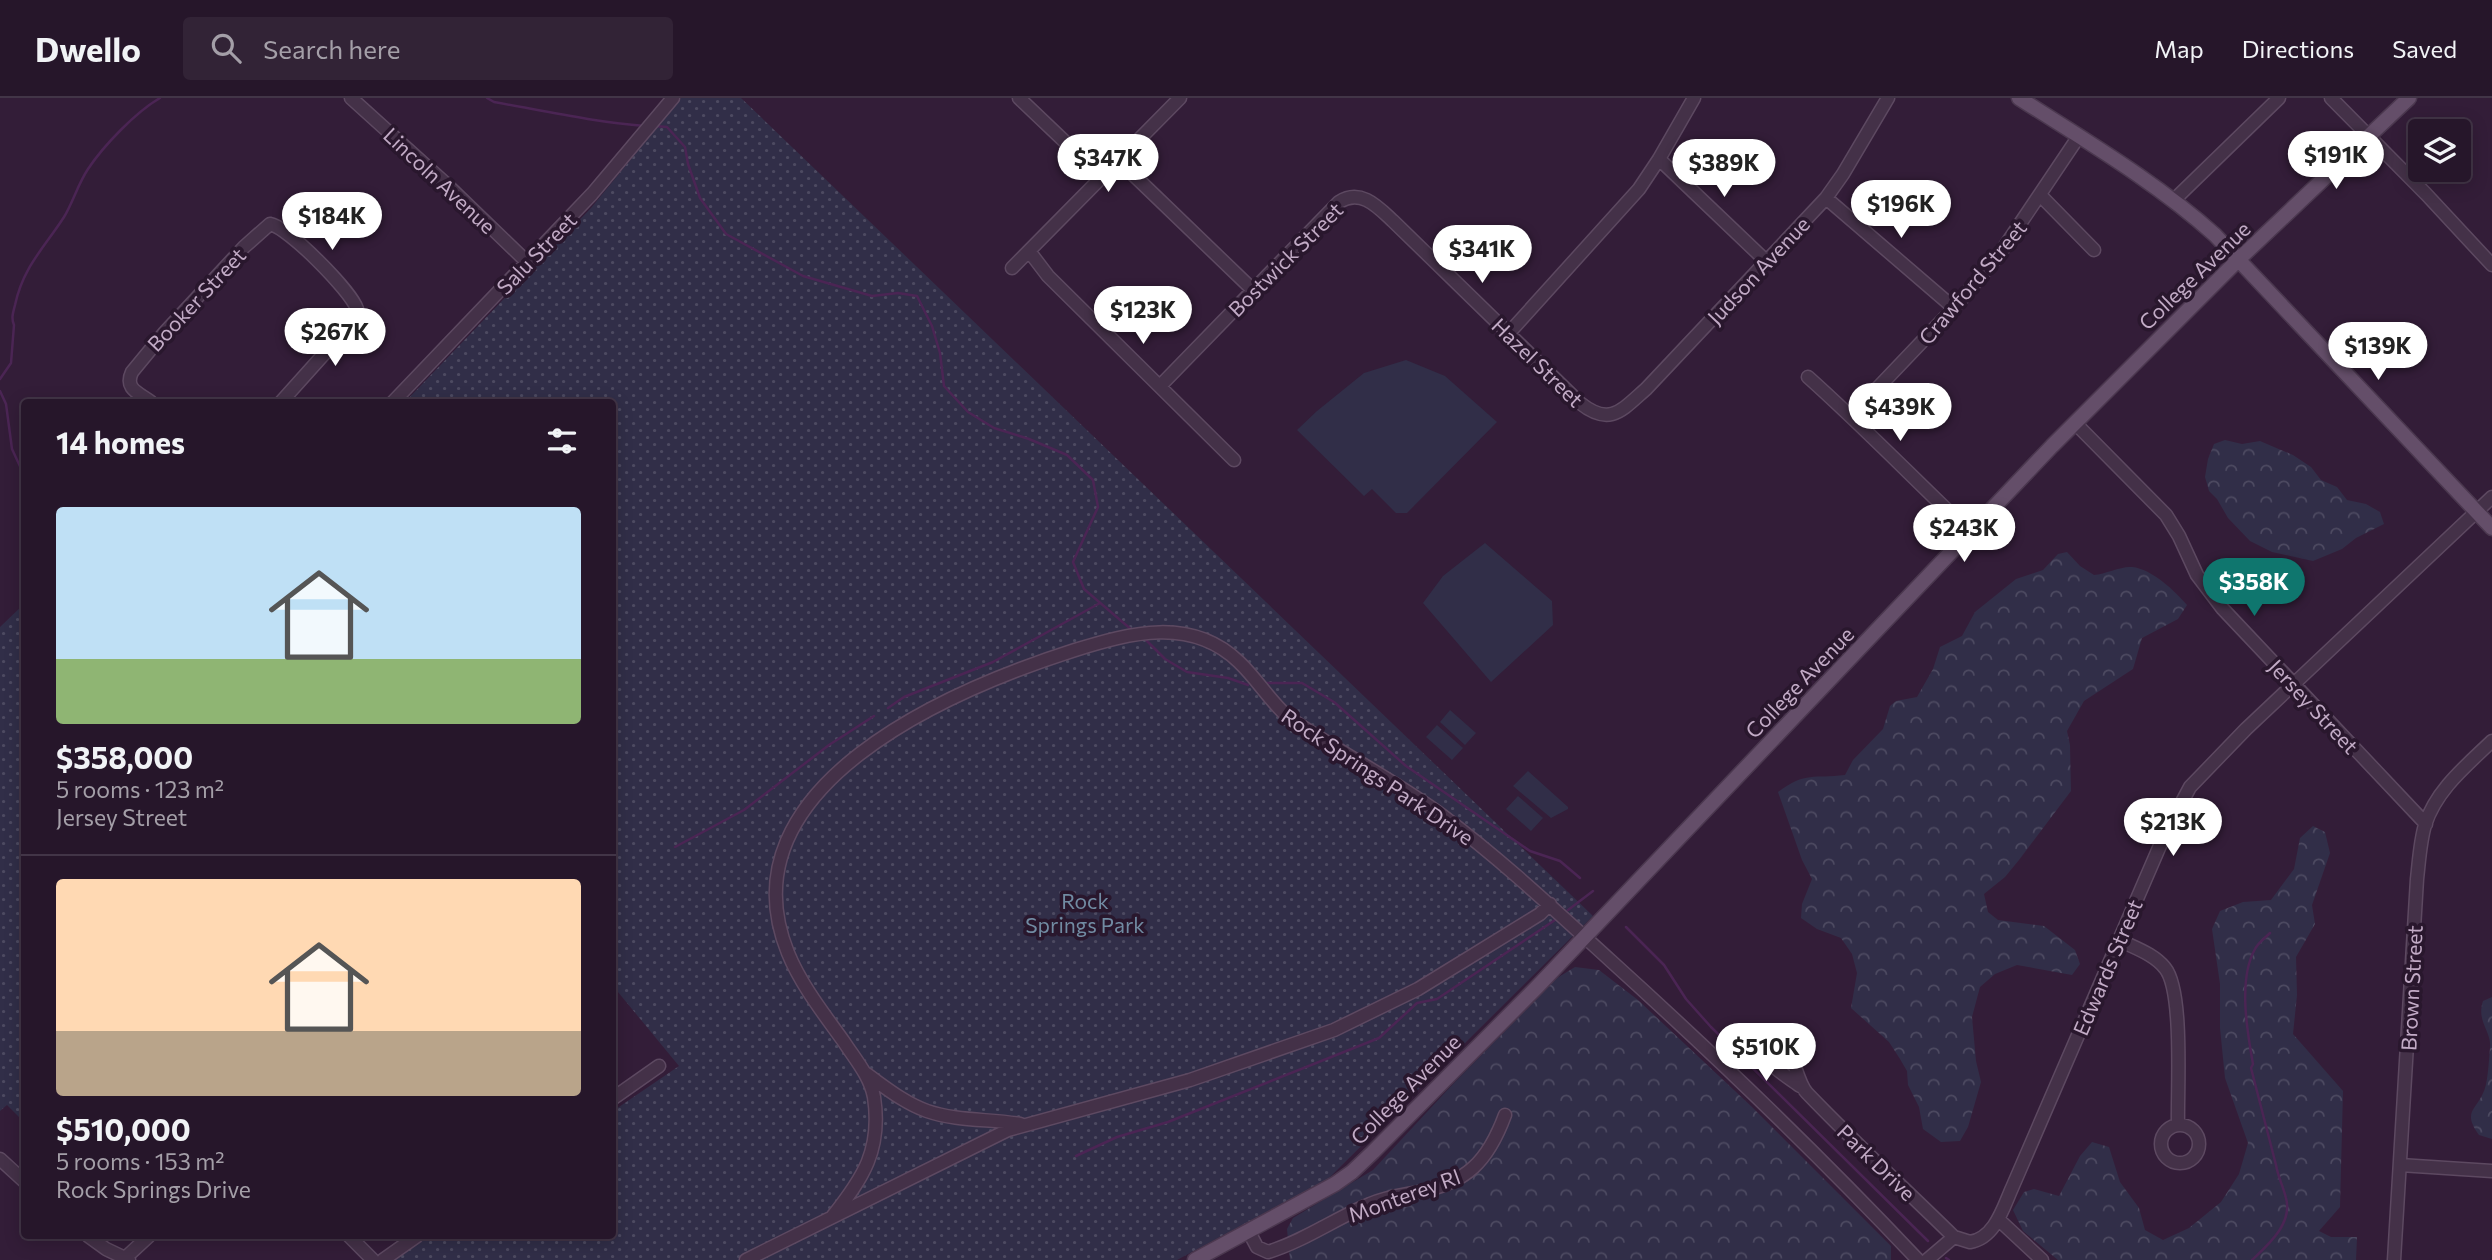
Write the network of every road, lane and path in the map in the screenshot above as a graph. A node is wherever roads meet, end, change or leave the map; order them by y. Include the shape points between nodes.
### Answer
1 (351, 98) edge
2 (673, 98) edge
3 (1019, 98) edge
4 (1180, 98) edge
5 (1693, 98) edge
6 (1888, 98) edge
7 (2019, 98) edge
8 (2279, 98) edge
9 (2331, 98) edge
10 (2409, 98) edge
11 (2079, 136) junction
12 (2369, 136) junction
13 (1659, 159) junction
14 (1119, 161) junction
15 (1102, 177) junction
16 (2041, 196) junction
17 (1353, 197) joint
18 (1826, 198) junction
19 (2174, 200) junction
20 (2094, 250) dead end
21 (1029, 251) junction
22 (2239, 259) junction
23 (527, 262) junction
24 (1767, 262) junction
25 (2492, 265) edge
26 (1012, 268) dead end
27 (1252, 290) junction
28 (1954, 308) junction
29 (1508, 334) junction
30 (1808, 377) dead end
31 (1160, 386) junction
32 (147, 399) edge
33 (284, 399) edge
34 (396, 399) edge
35 (1602, 416) joint
36 (1852, 416) junction
37 (2075, 423) junction
38 (1234, 460) dead end
39 (2492, 497) edge
40 (2476, 512) junction
41 (2492, 528) edge
42 (1970, 533) junction
43 (2294, 685) junction
44 (2492, 741) edge
45 (2426, 824) junction
46 (1550, 904) junction
47 (1584, 937) junction
48 (2119, 940) junction
49 (659, 1066) dead end
50 (865, 1073) junction
51 (1800, 1086) dead end
52 (616, 1096) edge
53 (1505, 1115) dead end
54 (1022, 1125) junction
55 (2178, 1125) dead end
56 (0, 1159) edge
57 (2400, 1165) junction
58 (2492, 1171) edge
59 (21, 1178) edge
60 (832, 1217) junction
61 (1998, 1219) junction
62 (1248, 1230) junction
63 (1954, 1237) junction
64 (92, 1239) edge
65 (146, 1239) edge
66 (352, 1239) edge
67 (413, 1239) edge
68 (125, 1259) edge
69 (373, 1260) edge
70 (383, 1260) edge
71 (746, 1260) edge
72 (1195, 1260) edge
73 (1918, 1260) edge
74 (1927, 1260) edge
75 (2042, 1260) edge
76 (2394, 1260) edge

1 - 23 street, Lincoln Avenue
2 - 23 street, Salu Street via 612,172
3 - 15 street
4 - 14 street
5 - 13 street
6 - 18 street, Judson Avenue
7 - 11 main road
8 - 19 street
9 - 12 street
10 - 12 main road, College Avenue
11 - 16 street, Crawford Street
11 - 19 main road
12 - 22 main road, College Avenue
12 - 25 street
13 - 24 street
13 - 29 street via 1618,214
14 - 15 street
14 - 27 street
15 - 21 street
16 - 20 street
16 - 28 street, Crawford Street
17 - 27 street, Bostwick Street via 1339,202
17 - 29 street, Hazel Street via 1374,204
18 - 24 street, Judson Avenue
18 - 28 street
19 - 22 main road
21 - 26 street
21 - 31 street via 1048,276
22 - 37 main road, College Avenue
22 - 40 main road
23 - 34 street, Salu Street
24 - 35 street, Judson Avenue via 1646,389 1619,412
27 - 31 street, Bostwick Street
28 - 36 street, Crawford Street
29 - 35 street, Hazel Street via 1580,403
30 - 36 street
31 - 38 street
32 - 33 street, Booker Street via 128,380 140,360 270,224 281,228 324,267 355,301 357,313
36 - 42 street
37 - 42 main road, College Avenue
37 - 43 street, Jersey Street via 2166,515 2206,589
39 - 40 street, Edwards Street
40 - 41 main road
40 - 43 street, Edwards Street
42 - 47 main road, College Avenue
43 - 45 street, Jersey Street
43 - 48 street, Edwards Street via 2184,796
44 - 45 street, Brown Street via 2441,793
45 - 57 street, Brown Street via 2417,879
46 - 47 street, Rock Springs Park Drive
46 - 50 street, Rock Springs Park Drive via 1433,809 1288,717 1221,648 1173,632 1118,636 1012,673 905,724 834,775 793,827 776,886 780,929 797,972
46 - 54 street, Rock Springs Park Drive via 1457,967 1334,1030 1190,1080
47 - 62 main road, College Avenue via 1352,1172
47 - 73 street, Rock Springs Park Drive via 1737,1078
48 - 55 street via 2158,961 2171,978
48 - 61 street, Edwards Street
49 - 52 street
50 - 54 street, Rock Springs Park Drive via 926,1111
50 - 60 street, Rock Springs Park Drive via 874,1097 872,1149 865,1172
51 - 63 street, Park Drive
53 - 62 street, Monterey Rl via 1482,1160 1455,1180 1377,1201 1268,1252 1257,1247
54 - 60 street, Rock Springs Park Drive
56 - 59 street
57 - 58 street
57 - 76 street, Brown Street
60 - 71 street, Rock Springs Park Drive
61 - 63 street, Edwards Street via 1978,1241
61 - 75 street
62 - 72 main road, College Avenue
63 - 74 street
64 - 68 street
65 - 68 street
66 - 69 street
67 - 70 street

